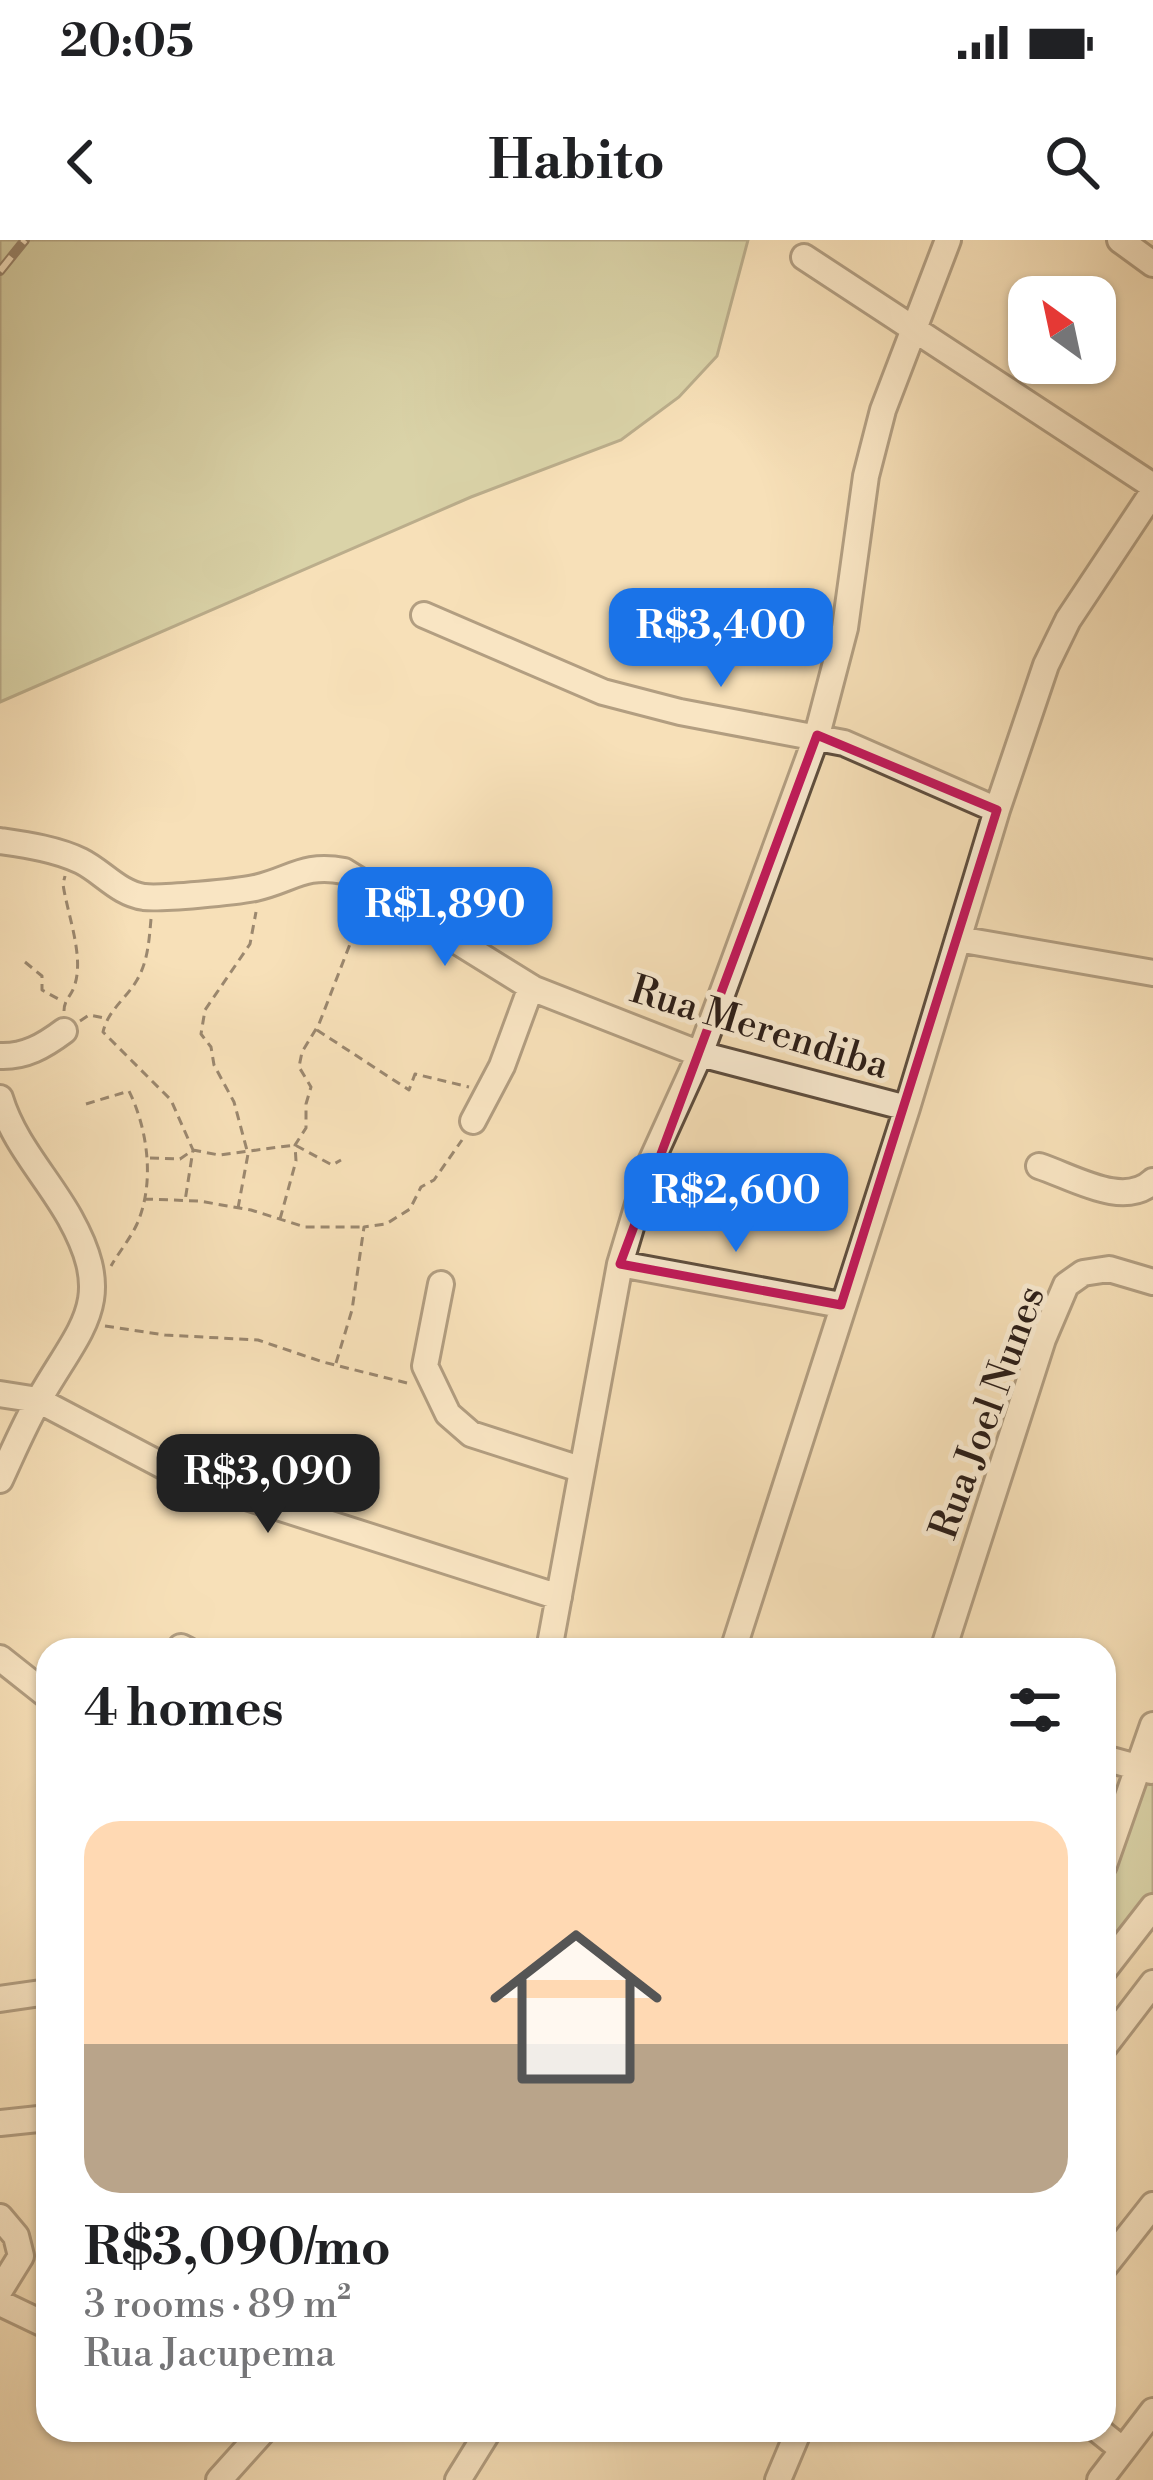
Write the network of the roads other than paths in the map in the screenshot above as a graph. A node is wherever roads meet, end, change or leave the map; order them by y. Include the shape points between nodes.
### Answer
1 (948, 240) edge
2 (1120, 240) edge
3 (804, 257) dead end
4 (1153, 264) edge
5 (914, 333) junction
6 (1153, 489) edge
7 (424, 615) dead end
8 (817, 736) junction
9 (997, 810) junction
10 (0, 841) edge
11 (958, 939) junction
12 (1153, 973) edge
13 (531, 987) junction
14 (64, 1031) road end
15 (700, 1054) junction
16 (0, 1056) edge
17 (0, 1098) edge
18 (907, 1108) junction
19 (473, 1121) road end
20 (1040, 1166) dead end
21 (1153, 1181) edge
22 (620, 1264) junction
23 (1153, 1282) edge
24 (441, 1284) dead end
25 (841, 1305) junction
26 (0, 1394) edge
27 (38, 1400) junction
28 (580, 1469) junction
29 (0, 1480) edge
30 (559, 1597) junction
31 (551, 1638) edge
32 (738, 1638) edge
33 (947, 1638) edge
34 (0, 1658) edge
35 (36, 1686) edge
36 (1153, 1725) edge
37 (1116, 1761) edge
38 (1146, 1770) edge
39 (1116, 1838) edge
40 (1153, 1907) edge
41 (1116, 1955) edge
42 (1153, 1983) edge
43 (36, 1994) edge
44 (0, 1999) edge
45 (1116, 2031) edge
46 (36, 2119) edge
47 (0, 2123) edge
48 (1153, 2205) edge
49 (0, 2217) edge
50 (1116, 2252) edge
51 (0, 2290) edge
52 (0, 2303) edge
53 (36, 2320) edge
54 (1153, 2411) edge
55 (253, 2442) edge
56 (482, 2442) edge
57 (794, 2442) edge
58 (1113, 2442) edge
59 (1123, 2450) junction
60 (219, 2480) edge
61 (458, 2480) edge
62 (778, 2480) edge
63 (1100, 2480) edge

1 - 5 street
2 - 4 street
3 - 5 street
5 - 6 street
5 - 8 street via 866,476 844,628
6 - 9 street via 1046,665
7 - 8 street via 603,692
8 - 9 street via 870,751
8 - 15 street
9 - 11 street
10 - 13 street, Rua Merendiba via 84,862 120,889 153,897 249,889 322,867 344,871
11 - 12 street
11 - 18 street
13 - 15 street, Rua Merendiba
13 - 19 street
14 - 16 street via 16,1057
15 - 18 street, Rua Merendiba
15 - 22 street via 650,1164
17 - 27 street via 91,1267 86,1323
18 - 25 street
20 - 21 street via 1119,1193 1141,1192
22 - 25 street
22 - 28 street
23 - 33 street, Rua Joel Nunes via 1109,1269 1066,1285
24 - 28 street via 424,1366 448,1414 471,1434
25 - 32 street
26 - 27 street
27 - 29 street
27 - 30 street via 169,1469
28 - 30 street
30 - 31 street
34 - 35 street
36 - 38 street
37 - 38 street
38 - 39 street
40 - 41 street
42 - 45 street
43 - 44 street
46 - 47 street
48 - 50 street
49 - 51 street via 20,2248
52 - 53 street
54 - 59 street
55 - 60 street
56 - 61 street
57 - 62 street
58 - 59 street
59 - 63 street

